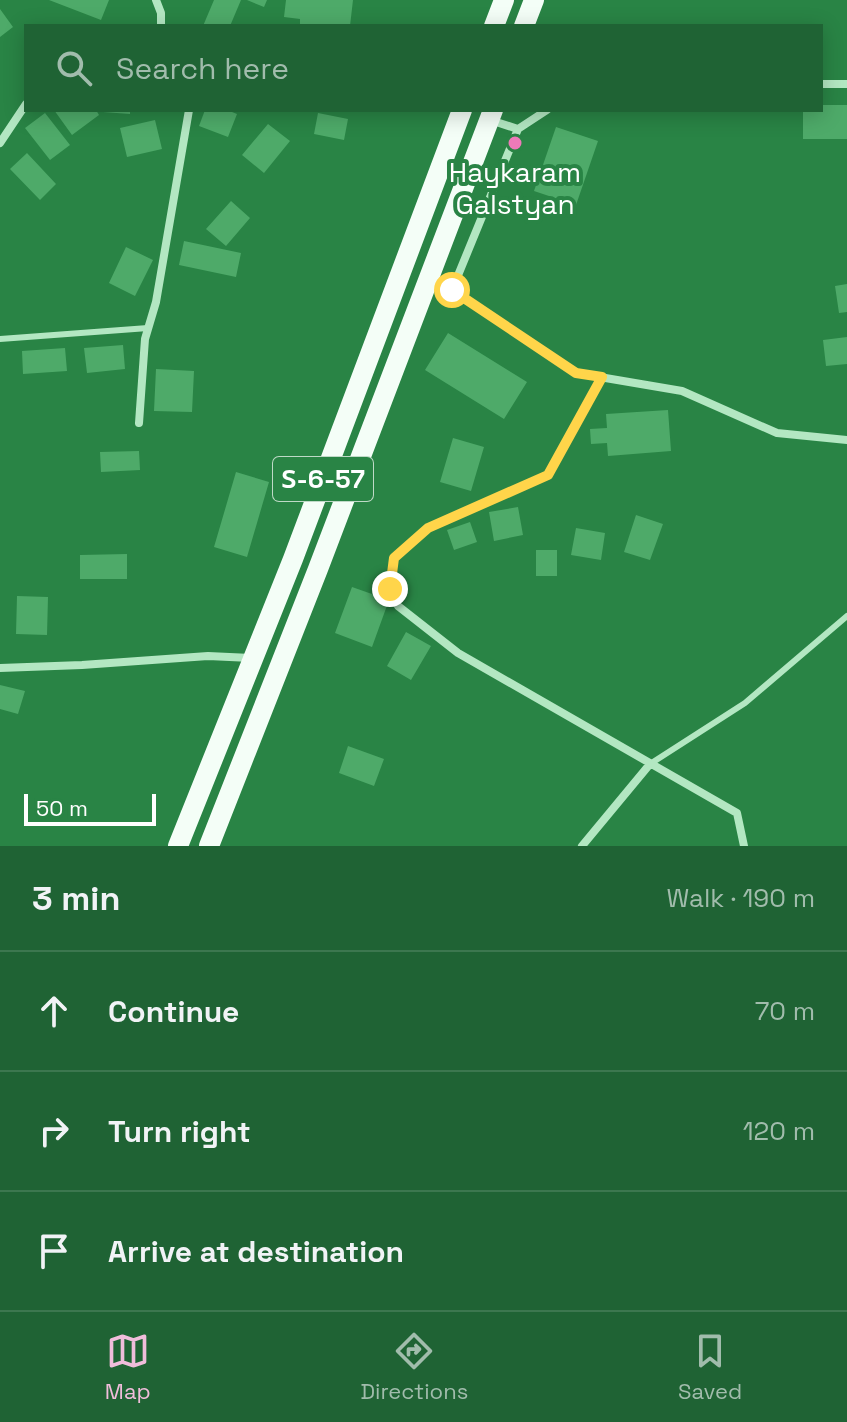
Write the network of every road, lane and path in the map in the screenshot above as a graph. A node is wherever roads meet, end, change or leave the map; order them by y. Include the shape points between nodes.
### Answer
1 (156, 0) edge
2 (504, 0) edge
3 (534, 0) edge
4 (161, 24) edge
5 (495, 24) edge
6 (525, 24) edge
7 (823, 84) edge
8 (847, 84) edge
9 (24, 107) edge
10 (189, 112) edge
11 (462, 112) edge
12 (544, 112) edge
13 (492, 115) edge
14 (518, 129) junction
15 (0, 143) edge
16 (148, 328) junction
17 (0, 339) edge
18 (602, 377) junction
19 (139, 423) dead end
20 (847, 440) edge
21 (847, 616) edge
22 (252, 658) junction
23 (0, 668) edge
24 (650, 764) junction
25 (178, 846) edge
26 (209, 846) edge
27 (582, 846) edge
28 (744, 846) edge

1 - 4 street
2 - 5 main road
3 - 6 main road
7 - 8 street
9 - 15 street
10 - 16 street
11 - 22 main road, Տ-6-57
12 - 14 street
13 - 14 street
13 - 26 main road, Տ-6-57
14 - 18 street via 452,290 576,373
16 - 17 lane
16 - 19 street
18 - 20 street via 682,391 777,433
18 - 24 street via 548,475 428,528 394,558 390,589 398,606 458,653
21 - 24 lane via 745,703
22 - 23 street
22 - 25 main road, Տ-6-57
24 - 27 street
24 - 28 street via 737,813

